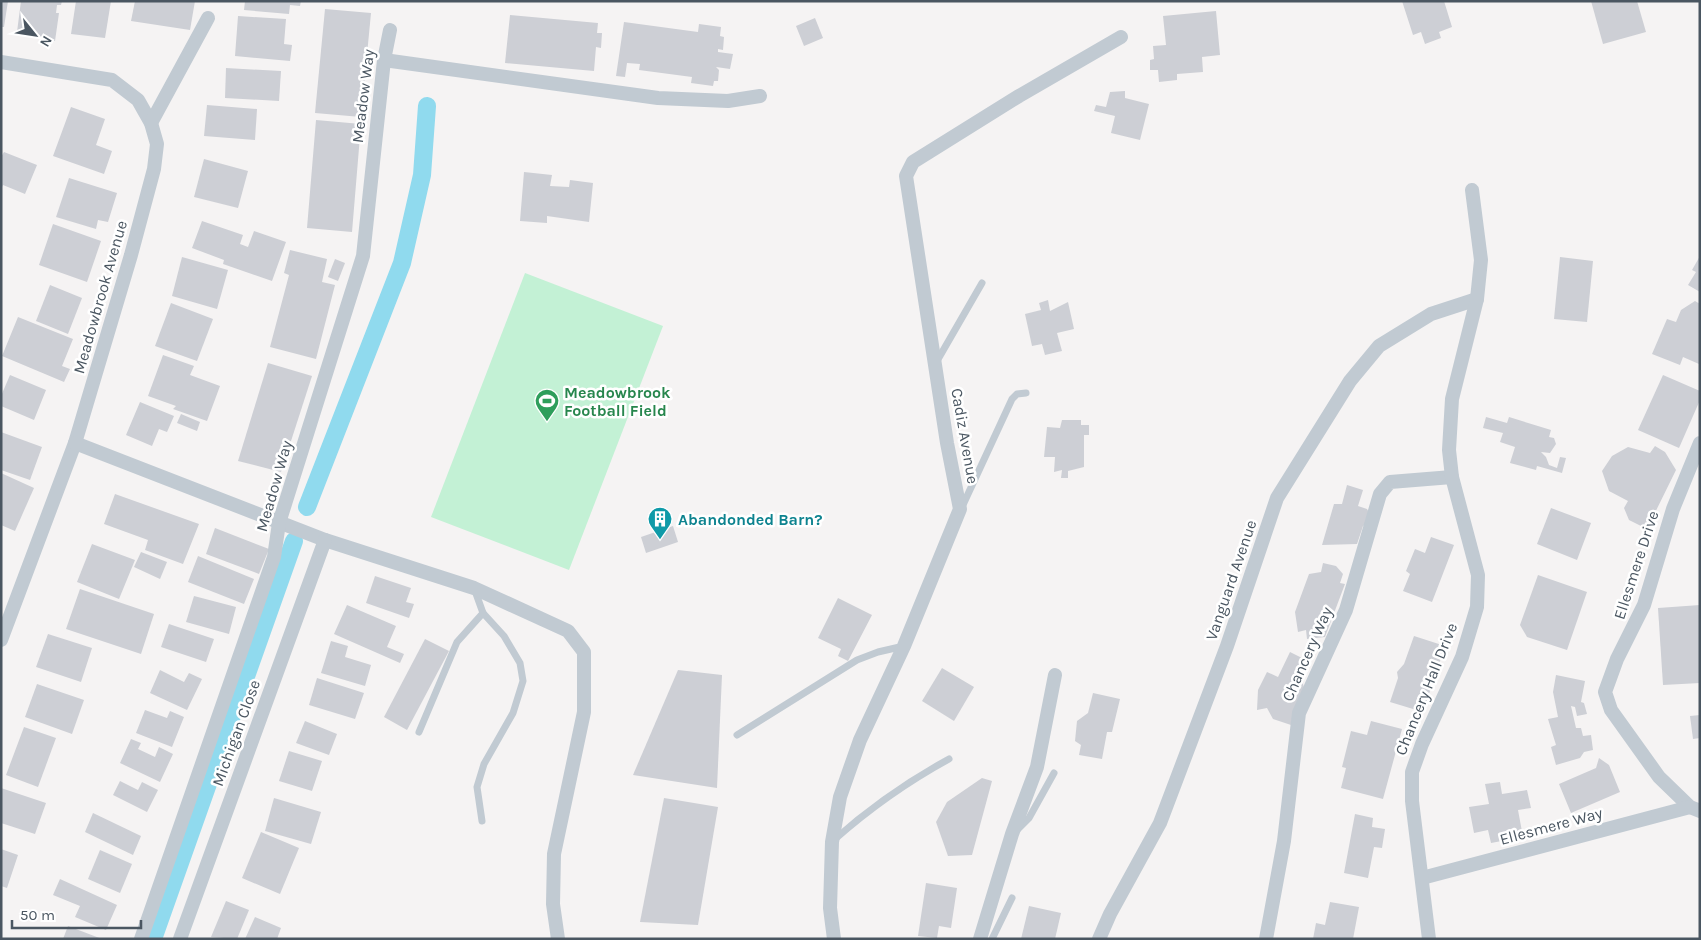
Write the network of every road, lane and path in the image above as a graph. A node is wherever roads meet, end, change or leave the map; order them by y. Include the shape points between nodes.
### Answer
1 (208, 18) dead end
2 (390, 30) dead end
3 (1121, 37) dead end
4 (384, 60) junction
5 (1, 62) edge
6 (760, 96) dead end
7 (151, 123) junction
8 (1472, 190) dead end
9 (982, 283) dead end
10 (1477, 299) junction
11 (935, 364) junction
12 (1026, 393) dead end
13 (75, 443) junction
14 (1700, 443) edge
15 (1452, 477) junction
16 (960, 509) junction
17 (279, 523) junction
18 (325, 540) junction
19 (474, 588) junction
20 (483, 613) junction
21 (1, 640) edge
22 (904, 646) junction
23 (1055, 675) dead end
24 (418, 732) dead end
25 (737, 735) dead end
26 (949, 759) dead end
27 (1054, 773) dead end
28 (1695, 809) edge
29 (482, 821) dead end
30 (1012, 834) junction
31 (832, 842) junction
32 (1422, 878) junction
33 (1012, 898) dead end
34 (141, 939) edge
35 (180, 939) edge
36 (558, 939) edge
37 (834, 939) edge
38 (980, 939) edge
39 (992, 939) edge
40 (1099, 939) edge
41 (1266, 939) edge
42 (1429, 939) edge

1 - 7 street
2 - 4 street, Meadow Way
3 - 11 street, Cadiz Avenue via 913,162 906,176
4 - 6 street via 658,98 728,101
4 - 17 street, Meadow Way via 363,256
5 - 7 street, Meadowbrook Avenue via 112,80 138,100
7 - 13 street, Meadowbrook Avenue via 157,144 154,169
8 - 10 street, Chancery Hall Drive via 1481,260
9 - 11 lane
10 - 15 street, Chancery Hall Drive via 1452,399 1449,450
10 - 40 street, Vanguard Avenue via 1431,314 1379,346 1350,381 1278,498 1227,646 1160,823
11 - 16 street, Cadiz Avenue
12 - 16 lane via 1017,394 1012,399
13 - 17 street
13 - 21 street, Meadowbrook Avenue
14 - 28 street, Ellesmere Drive via 1673,508 1644,605 1617,659 1605,692 1611,710 1659,777
15 - 32 street, Chancery Hall Drive via 1478,575 1477,607 1462,657 1412,772 1412,801
15 - 41 street, Chancery Way via 1390,482 1380,494 1346,610 1299,713 1284,841
16 - 22 street, Cadiz Avenue
17 - 18 street
17 - 34 street, Meadow Way via 274,557
18 - 19 street
18 - 35 street, Michigan Close
19 - 20 lane
19 - 36 street via 568,631 584,652 584,712 554,854
20 - 24 lane via 457,642
20 - 29 lane via 504,636 520,662 523,681 513,713 484,764 476,787
22 - 25 lane via 857,660
22 - 31 street, Cadiz Avenue via 860,740 840,797
23 - 30 street via 1037,767
26 - 31 lane via 882,799
27 - 30 lane via 1029,818
28 - 32 street, Ellesmere Way
30 - 38 street
31 - 37 street, Cadiz Avenue via 830,908
32 - 42 street, Chancery Hall Drive
33 - 39 lane

